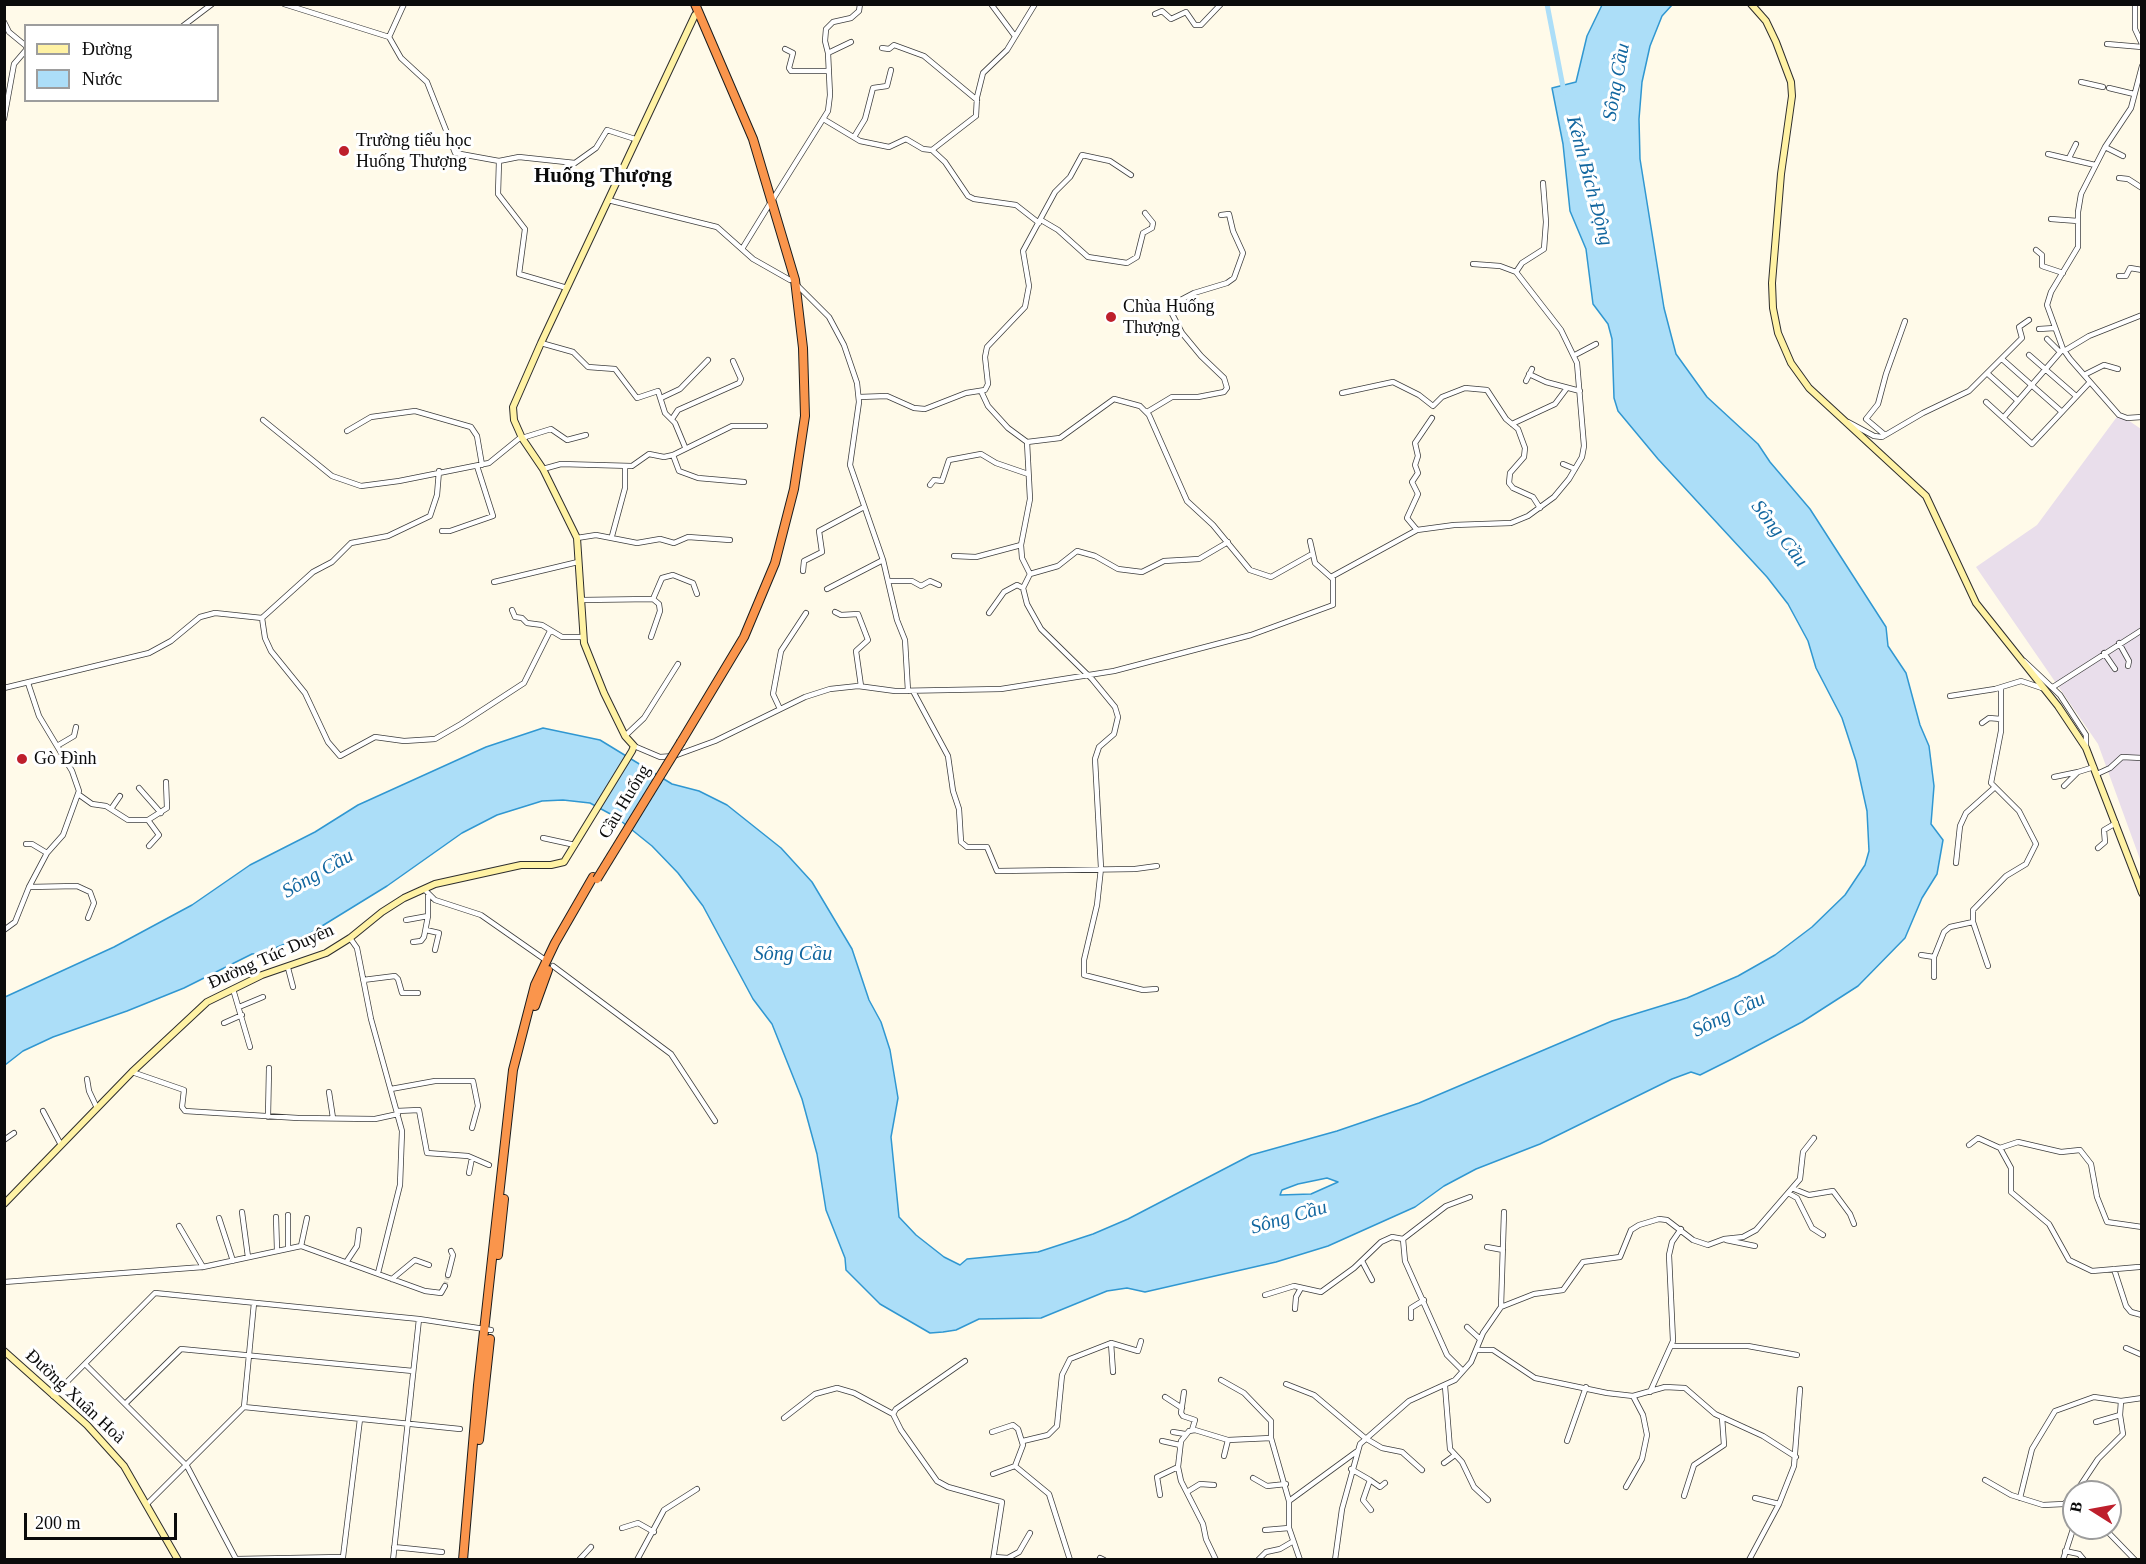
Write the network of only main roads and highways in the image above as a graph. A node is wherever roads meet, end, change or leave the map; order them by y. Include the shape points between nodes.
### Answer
1 (695, 8) edge
2 (488, 1329) junction
3 (463, 1560) edge
4 (468, 1560) edge

1 - 2 highway, Cầu Huống, bridge via 771,202 793,283 805,416 794,489 776,563 744,637 595,878 555,954 535,1005 520,1060
2 - 3 highway
2 - 4 highway

